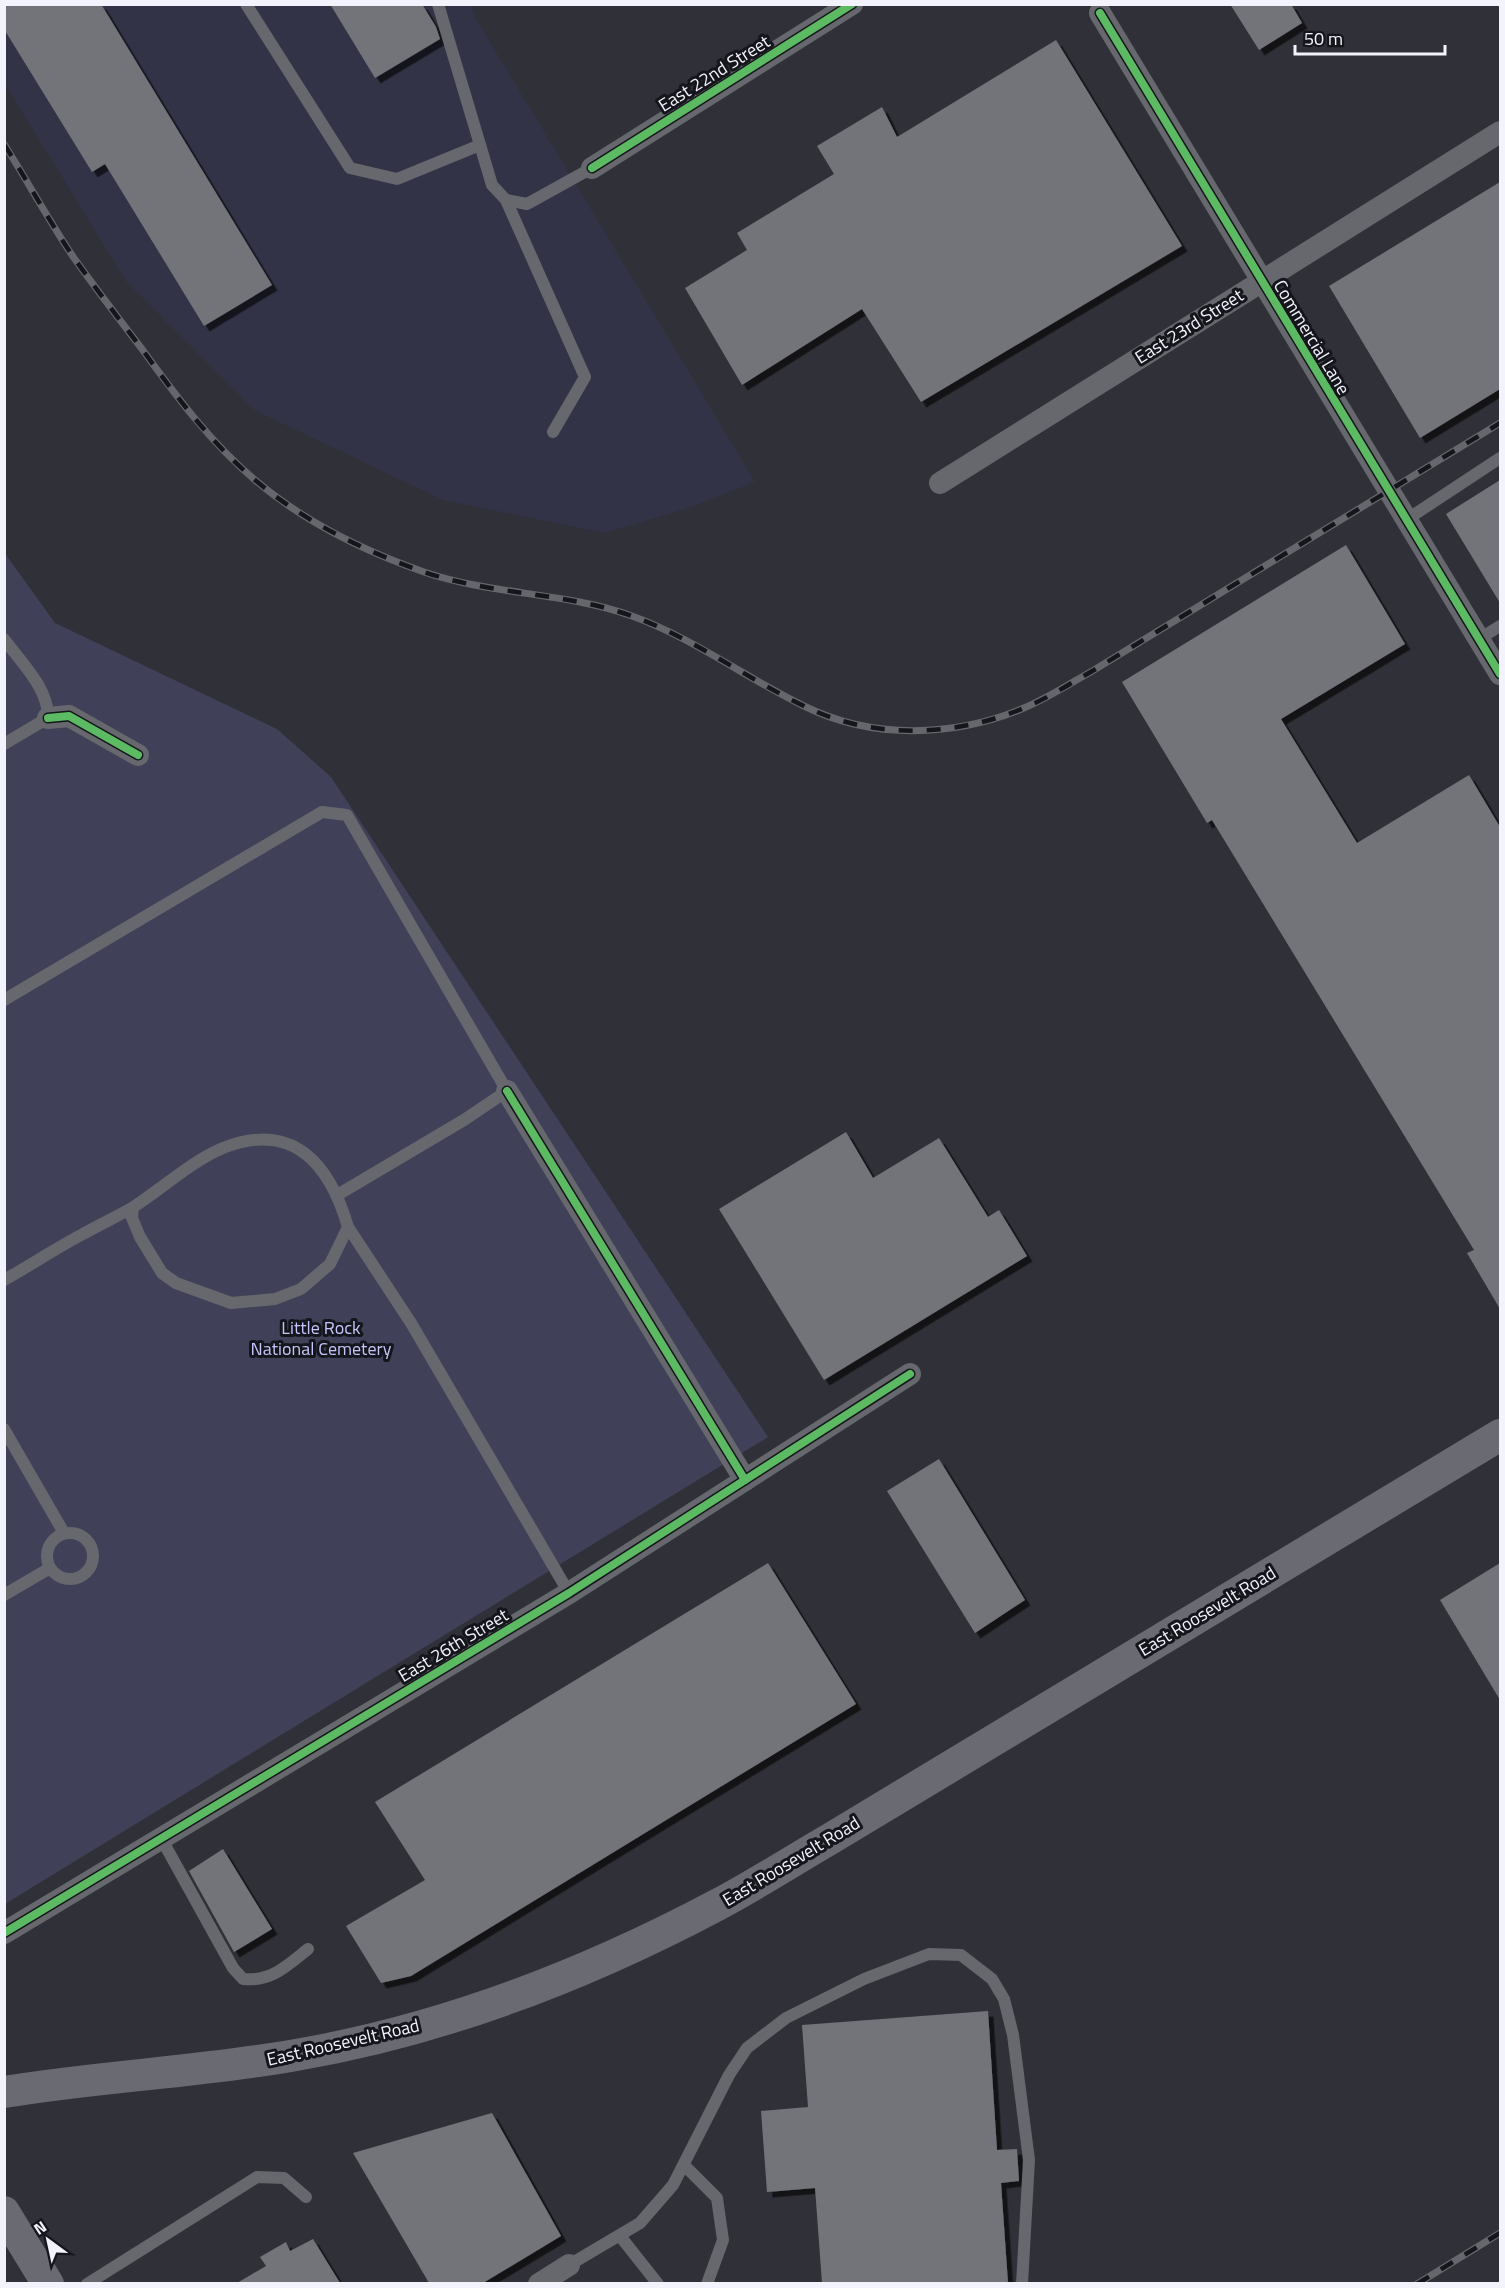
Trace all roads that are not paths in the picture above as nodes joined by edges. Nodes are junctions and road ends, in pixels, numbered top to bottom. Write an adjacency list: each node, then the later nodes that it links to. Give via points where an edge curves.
1 (246, 4): 6 (lane, via 350,168 397,179)
2 (438, 4): 6 (lane)
3 (852, 4): 7 (street, East 22nd Street)
4 (1100, 13): 9 (street, Commercial Lane)
5 (1500, 132): 9 (street, East 23rd Street)
6 (480, 146): 8 (lane, via 492,185)
7 (592, 168): 8 (lane, via 527,204)
8 (506, 200): 10 (lane, via 585,377)
9 (1260, 281): 12 (street, East 23rd Street); 13 (street, Commercial Lane)
10 (553, 432)
11 (1500, 458): 13 (lane)
12 (940, 483)
13 (1406, 520): 16 (street, Commercial Lane)
14 (1500, 626): 16 (lane)
15 (4, 639): 18 (lane, via 44,694)
16 (1479, 639): 17 (street, Commercial Lane)
17 (1500, 674)
18 (48, 718): 19 (lane); 20 (street, via 69,716)
19 (4, 744)
20 (138, 755)
21 (4, 1000): 22 (lane, via 322,812 347,815)
22 (507, 1091): 23 (lane); 30 (street)
23 (339, 1194): 24 (lane, via 317,1163 279,1140 223,1149); 25 (lane)
24 (133, 1207): 25 (lane, via 132,1218 140,1238 162,1273 176,1283 231,1303 276,1299 301,1289 330,1264); 26 (lane)
25 (348, 1227): 33 (lane, via 411,1323)
26 (4, 1280)
27 (910, 1374): 30 (street, East 26th Street)
28 (4, 1429): 31 (lane)
29 (1500, 1435): 38 (main road, East Roosevelt Road, via 830,1839 718,1905 632,1947 495,2001 329,2049 262,2061)
30 (745, 1480): 33 (street, East 26th Street)
31 (64, 1533): 32 (lane, via 48,1547); 32 (lane, via 80,1534 91,1545 90,1568 70,1579)
32 (50, 1568): 34 (lane)
33 (569, 1593): 35 (street, East 26th Street)
34 (4, 1595)
35 (161, 1838): 36 (street, East 26th Street); 37 (lane, via 233,1968 243,1979 276,1974)
36 (4, 1933)
37 (308, 1949)
38 (4, 2092)
39 (684, 2165): 42 (lane, via 673,2185 640,2223); 48 (lane, via 717,2198 723,2240); 49 (lane, via 729,2075 747,2048 786,2018 864,1979 929,1954 961,1955 992,1979 1004,1999 1012,2035 1029,2160)
40 (306, 2197): 45 (lane, via 284,2178 257,2177)
41 (4, 2212): 44 (main road)
42 (620, 2236): 43 (lane); 47 (lane)
43 (569, 2265): 46 (street)
44 (48, 2283)
45 (87, 2283)
46 (539, 2283)
47 (658, 2283)
48 (707, 2283)
49 (1022, 2283)

